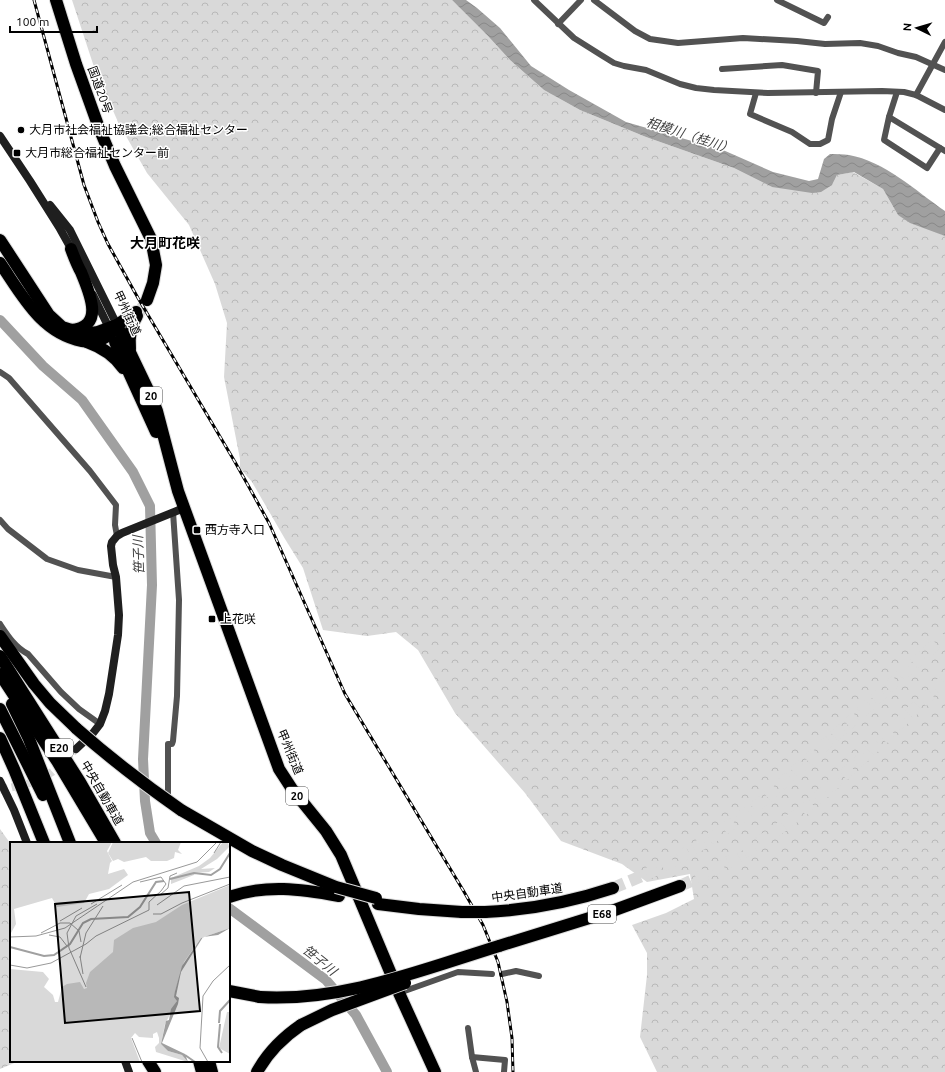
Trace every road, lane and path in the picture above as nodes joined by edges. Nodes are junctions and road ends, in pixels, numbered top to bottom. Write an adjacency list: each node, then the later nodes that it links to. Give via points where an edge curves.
1 (56, 0): 25 (highway, 国道20号, via 99,128 151,239 156,265)
2 (534, 0): 7 (street)
3 (581, 0): 7 (street)
4 (594, 0): 9 (street, via 635,31 663,42 743,38 825,44 860,42)
5 (777, 0): 6 (street, via 824,23)
6 (828, 17)
7 (558, 24): 14 (street, via 586,46 619,65 646,70 696,88)
8 (945, 42): 9 (street)
9 (934, 64): 11 (street); 16 (street)
10 (722, 69): 15 (street, via 782,65 818,71)
11 (945, 70)
12 (841, 92): 13 (street); 14 (street, via 828,140 820,144 810,144 792,132 750,114); 15 (street)
13 (897, 92): 16 (street); 18 (street)
14 (756, 93): 15 (street)
15 (816, 93)
16 (916, 95): 17 (street)
17 (945, 110)
18 (889, 117): 20 (street); 20 (street, via 884,140 927,168)
19 (0, 136): 21 (main road, 甲州街道)
20 (942, 150)
21 (30, 181): 23 (main road, 甲州街道); 26 (main road, 甲州街道, via 70,230)
22 (0, 240): 27 (highway, via 49,315)
23 (71, 249): 26 (main road, 甲州街道); 27 (highway, via 93,309 90,321 86,325 77,330)
24 (0, 263): 28 (highway, via 38,317 57,332)
25 (147, 300)
26 (113, 329): 27 (highway, via 91,333); 28 (highway, via 104,339); 29 (highway, 甲州街道 / 20); 29 (highway, via 136,314 129,335); 31 (highway, 甲州街道 / 20)
27 (70, 330)
28 (86, 342): 31 (highway, via 102,348 118,361)
29 (132, 358): 32 (highway, 甲州街道 / 20, via 157,411)
30 (0, 372): 35 (street, via 9,378 90,471 116,505 115,525)
31 (144, 404): 32 (highway, 甲州街道 / 20)
32 (172, 471): 33 (highway, 甲州街道 / 20)
33 (179, 510): 35 (main road); 47 (street, via 177,696 173,741 172,744 168,744); 63 (highway, 甲州街道 / 20, via 279,768 292,790 326,831 338,850)
34 (0, 520): 36 (street, via 47,559 78,570)
35 (119, 535): 36 (main road, via 111,546)
36 (116, 577): 43 (main road, via 118,636 109,694)
37 (0, 624): 43 (street, via 11,641 28,654 70,701)
38 (0, 636): 56 (highway, bridge, via 50,703 128,772 181,810 252,851)
39 (0, 656): 52 (highway, 中央自動車道 / E20, via 80,782)
40 (0, 674): 53 (highway, 中央自動車道 / E20)
41 (0, 682): 51 (highway, via 29,739)
42 (0, 709): 50 (highway)
43 (100, 724): 45 (main road)
44 (0, 738): 49 (highway)
45 (76, 749)
46 (0, 781): 48 (main road)
47 (168, 794)
48 (26, 842)
49 (44, 842)
50 (66, 842)
51 (70, 842)
52 (111, 842)
53 (111, 842)
54 (680, 886): 58 (highway, E68)
55 (613, 888): 56 (highway, 中央自動車道 / E68, bridge, via 552,905 485,912 444,911 377,901)
56 (337, 891): 57 (highway, via 279,888)
57 (230, 897)
58 (499, 946): 62 (highway, bridge, via 344,992 297,998 260,997); 76 (highway, bridge, via 332,1010 301,1025 280,1041)
59 (492, 974): 63 (street, via 458,972)
60 (502, 974): 61 (street, via 516,971)
61 (538, 976)
62 (230, 992)
63 (399, 993): 77 (highway, 甲州街道 / 20)
64 (468, 1028): 65 (street)
65 (472, 1056): 78 (street); 79 (street, via 504,1060)
66 (125, 1062): 71 (main road)
67 (149, 1062): 72 (highway)
68 (155, 1062): 73 (highway)
69 (199, 1062): 74 (highway)
70 (208, 1062): 75 (highway)
71 (129, 1072)
72 (155, 1072)
73 (160, 1072)
74 (202, 1072)
75 (212, 1072)
76 (257, 1072)
77 (435, 1072)
78 (476, 1072)
79 (504, 1072)

